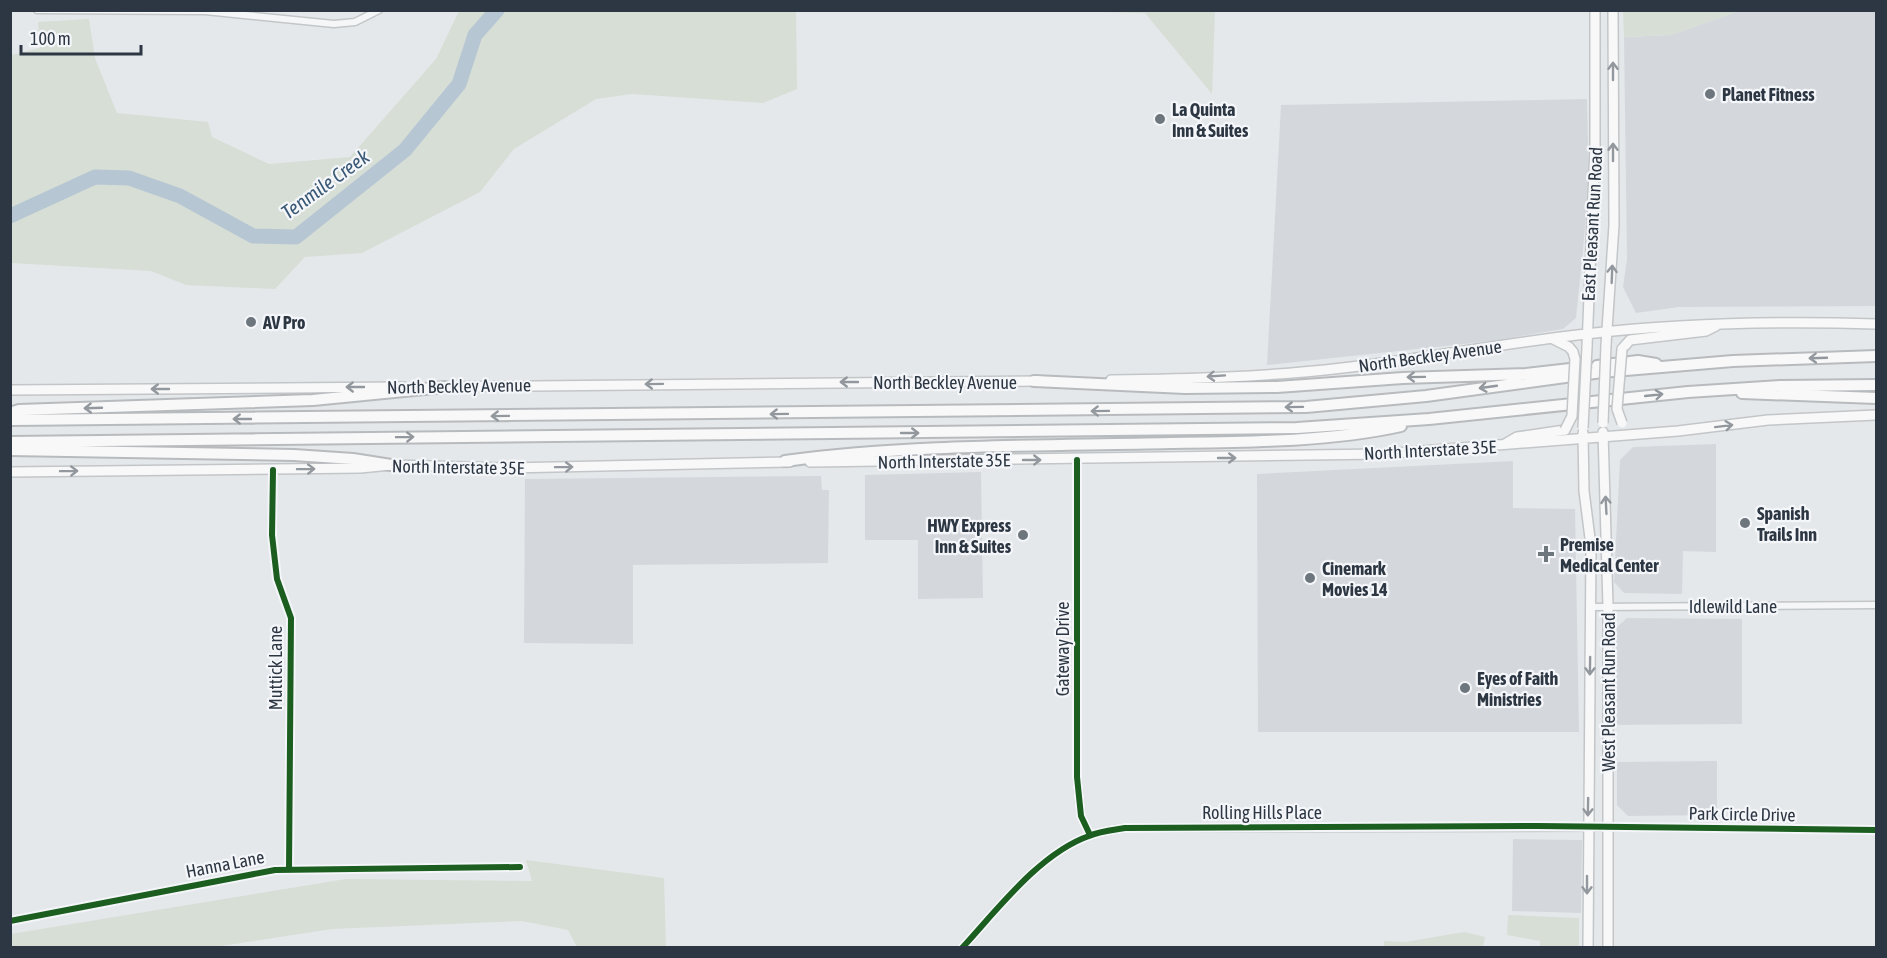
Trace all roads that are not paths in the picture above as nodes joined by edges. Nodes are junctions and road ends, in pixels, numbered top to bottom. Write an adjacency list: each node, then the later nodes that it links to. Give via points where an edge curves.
1 (37, 10): 5 (street)
2 (379, 10): 5 (street, via 355,22 334,24 205,11)
3 (1595, 10): 7 (main road, East Pleasant Run Road)
4 (1613, 10): 6 (main road, East Pleasant Run Road)
5 (105, 11)
6 (1613, 45): 7 (main road); 9 (main road, East Pleasant Run Road, one-way to 6)
7 (1595, 46): 8 (main road, East Pleasant Run Road)
8 (1595, 130): 9 (main road); 13 (main road, East Pleasant Run Road)
9 (1613, 130): 12 (main road, East Pleasant Run Road, one-way to 9, via 1614,225)
10 (1721, 324): 11 (main road, North Beckley Avenue); 12 (main road, North Beckley Avenue); 27 (main road, bridge, via 1706,331 1630,340 1622,349 1617,410 1622,423 1629,428)
11 (1876, 324)
12 (1607, 332): 13 (main road, North Beckley Avenue); 29 (main road, East Pleasant Run Road, bridge)
13 (1587, 334): 14 (main road, North Beckley Avenue); 28 (main road, East Pleasant Run Road, bridge)
14 (1551, 338): 17 (main road, North Beckley Avenue, one-way to 17, via 1341,369 1176,379); 31 (main road, bridge, via 1565,344 1575,359 1572,416 1565,430 1517,437)
15 (1876, 356): 16 (highway, one-way to 16)
16 (1672, 366): 17 (highway, one-way to 17, via 1638,361 1526,374 1232,389); 26 (highway, one-way to 26, via 1306,407)
17 (1034, 381): 19 (main road, North Beckley Avenue, one-way to 19)
18 (1876, 385): 21 (highway)
19 (445, 387): 20 (main road, North Beckley Avenue, one-way to 20); 23 (highway, one-way to 23, via 313,400)
20 (10, 390)
21 (1709, 390): 22 (highway); 25 (highway, one-way to 21)
22 (1876, 398)
23 (10, 413)
24 (1876, 415): 27 (main road, North Interstate 35E, one-way to 24, via 1769,420)
25 (1429, 419): 30 (highway, one-way to 25, via 1225,429); 34 (highway, via 1384,429 1256,440 936,448)
26 (10, 420)
27 (1664, 432): 29 (main road, North Interstate 35E)
28 (1583, 433): 29 (main road, North Interstate 35E); 31 (main road, North Interstate 35E); 40 (main road, West Pleasant Run Road, via 1584,491 1591,546)
29 (1603, 436): 39 (main road, West Pleasant Run Road, one-way to 29)
30 (10, 442)
31 (1500, 446): 33 (main road, North Interstate 35E, one-way to 31, via 1383,454)
32 (10, 450): 35 (highway, via 285,455)
33 (1077, 460): 34 (main road, North Interstate 35E, one-way to 33); 44 (street, Gateway Drive, via 1077,777 1081,816)
34 (785, 462): 35 (main road, North Interstate 35E, one-way to 34, via 507,468)
35 (391, 465): 36 (main road, North Interstate 35E, one-way to 35)
36 (273, 470): 37 (main road, North Interstate 35E, one-way to 36); 46 (street, Muttick Lane, via 272,535 277,579 291,618)
37 (10, 472)
38 (1876, 605): 39 (street, Idlewild Lane)
39 (1608, 606): 40 (street, Idlewild Lane); 42 (main road, West Pleasant Run Road)
40 (1590, 607): 41 (main road, West Pleasant Run Road, one-way to 41)
41 (1588, 827): 42 (street, Rolling Hills Place); 44 (street, Rolling Hills Place, via 1139,827); 49 (main road, West Pleasant Run Road, one-way to 49)
42 (1607, 827): 43 (street, Park Circle Drive); 50 (main road, West Pleasant Run Road)
43 (1876, 830)
44 (1090, 835): 48 (street, Rolling Hills Place, via 1037,869)
45 (520, 867): 46 (street, Hanna Lane)
46 (289, 870): 47 (street, Hanna Lane)
47 (10, 921)
48 (962, 948)
49 (1588, 948)
50 (1608, 948)

